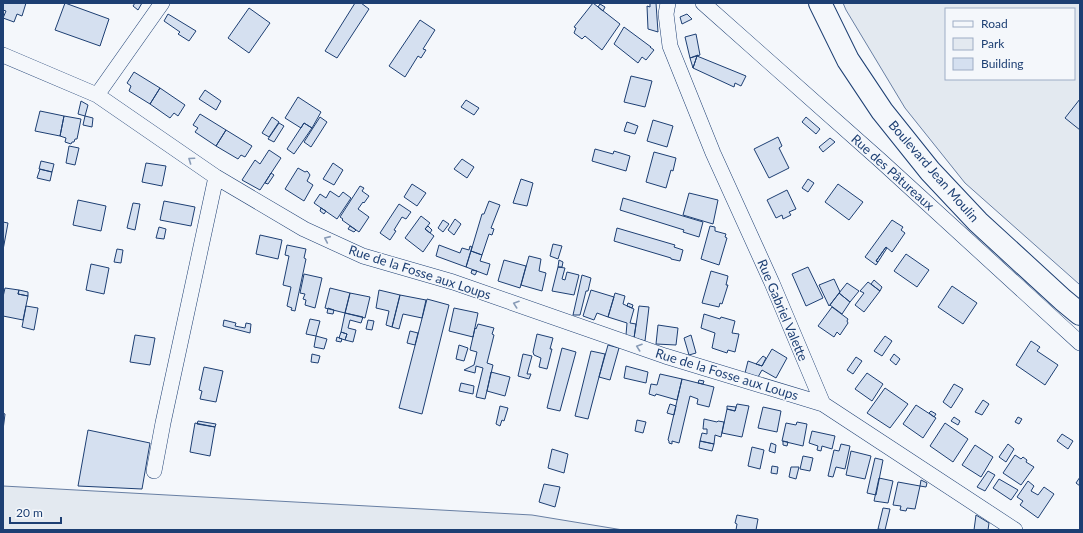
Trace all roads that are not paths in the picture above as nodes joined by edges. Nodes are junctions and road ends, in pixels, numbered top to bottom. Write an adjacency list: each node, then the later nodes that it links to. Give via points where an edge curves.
1 (162, 3): 6 (street)
2 (668, 3): 10 (street, Rue Gabriel Valette, via 666,14 670,46 713,153 772,282)
3 (703, 3): 9 (street, Rue des Pâtureaux, via 887,166)
4 (820, 3): 8 (main road, Boulevard Jean Moulin, via 848,60 882,112 930,172 978,222)
5 (3, 55): 6 (street, Rue de la Fosse aux Loups)
6 (97, 95): 7 (street, Rue de la Fosse aux Loups, one-way to 6)
7 (216, 178): 10 (street, Rue de la Fosse aux Loups, one-way to 7, via 665,356 453,282 363,256 304,229); 11 (street)
8 (1080, 314)
9 (1080, 343)
10 (823, 404): 12 (street)
11 (154, 471)
12 (1015, 530)

